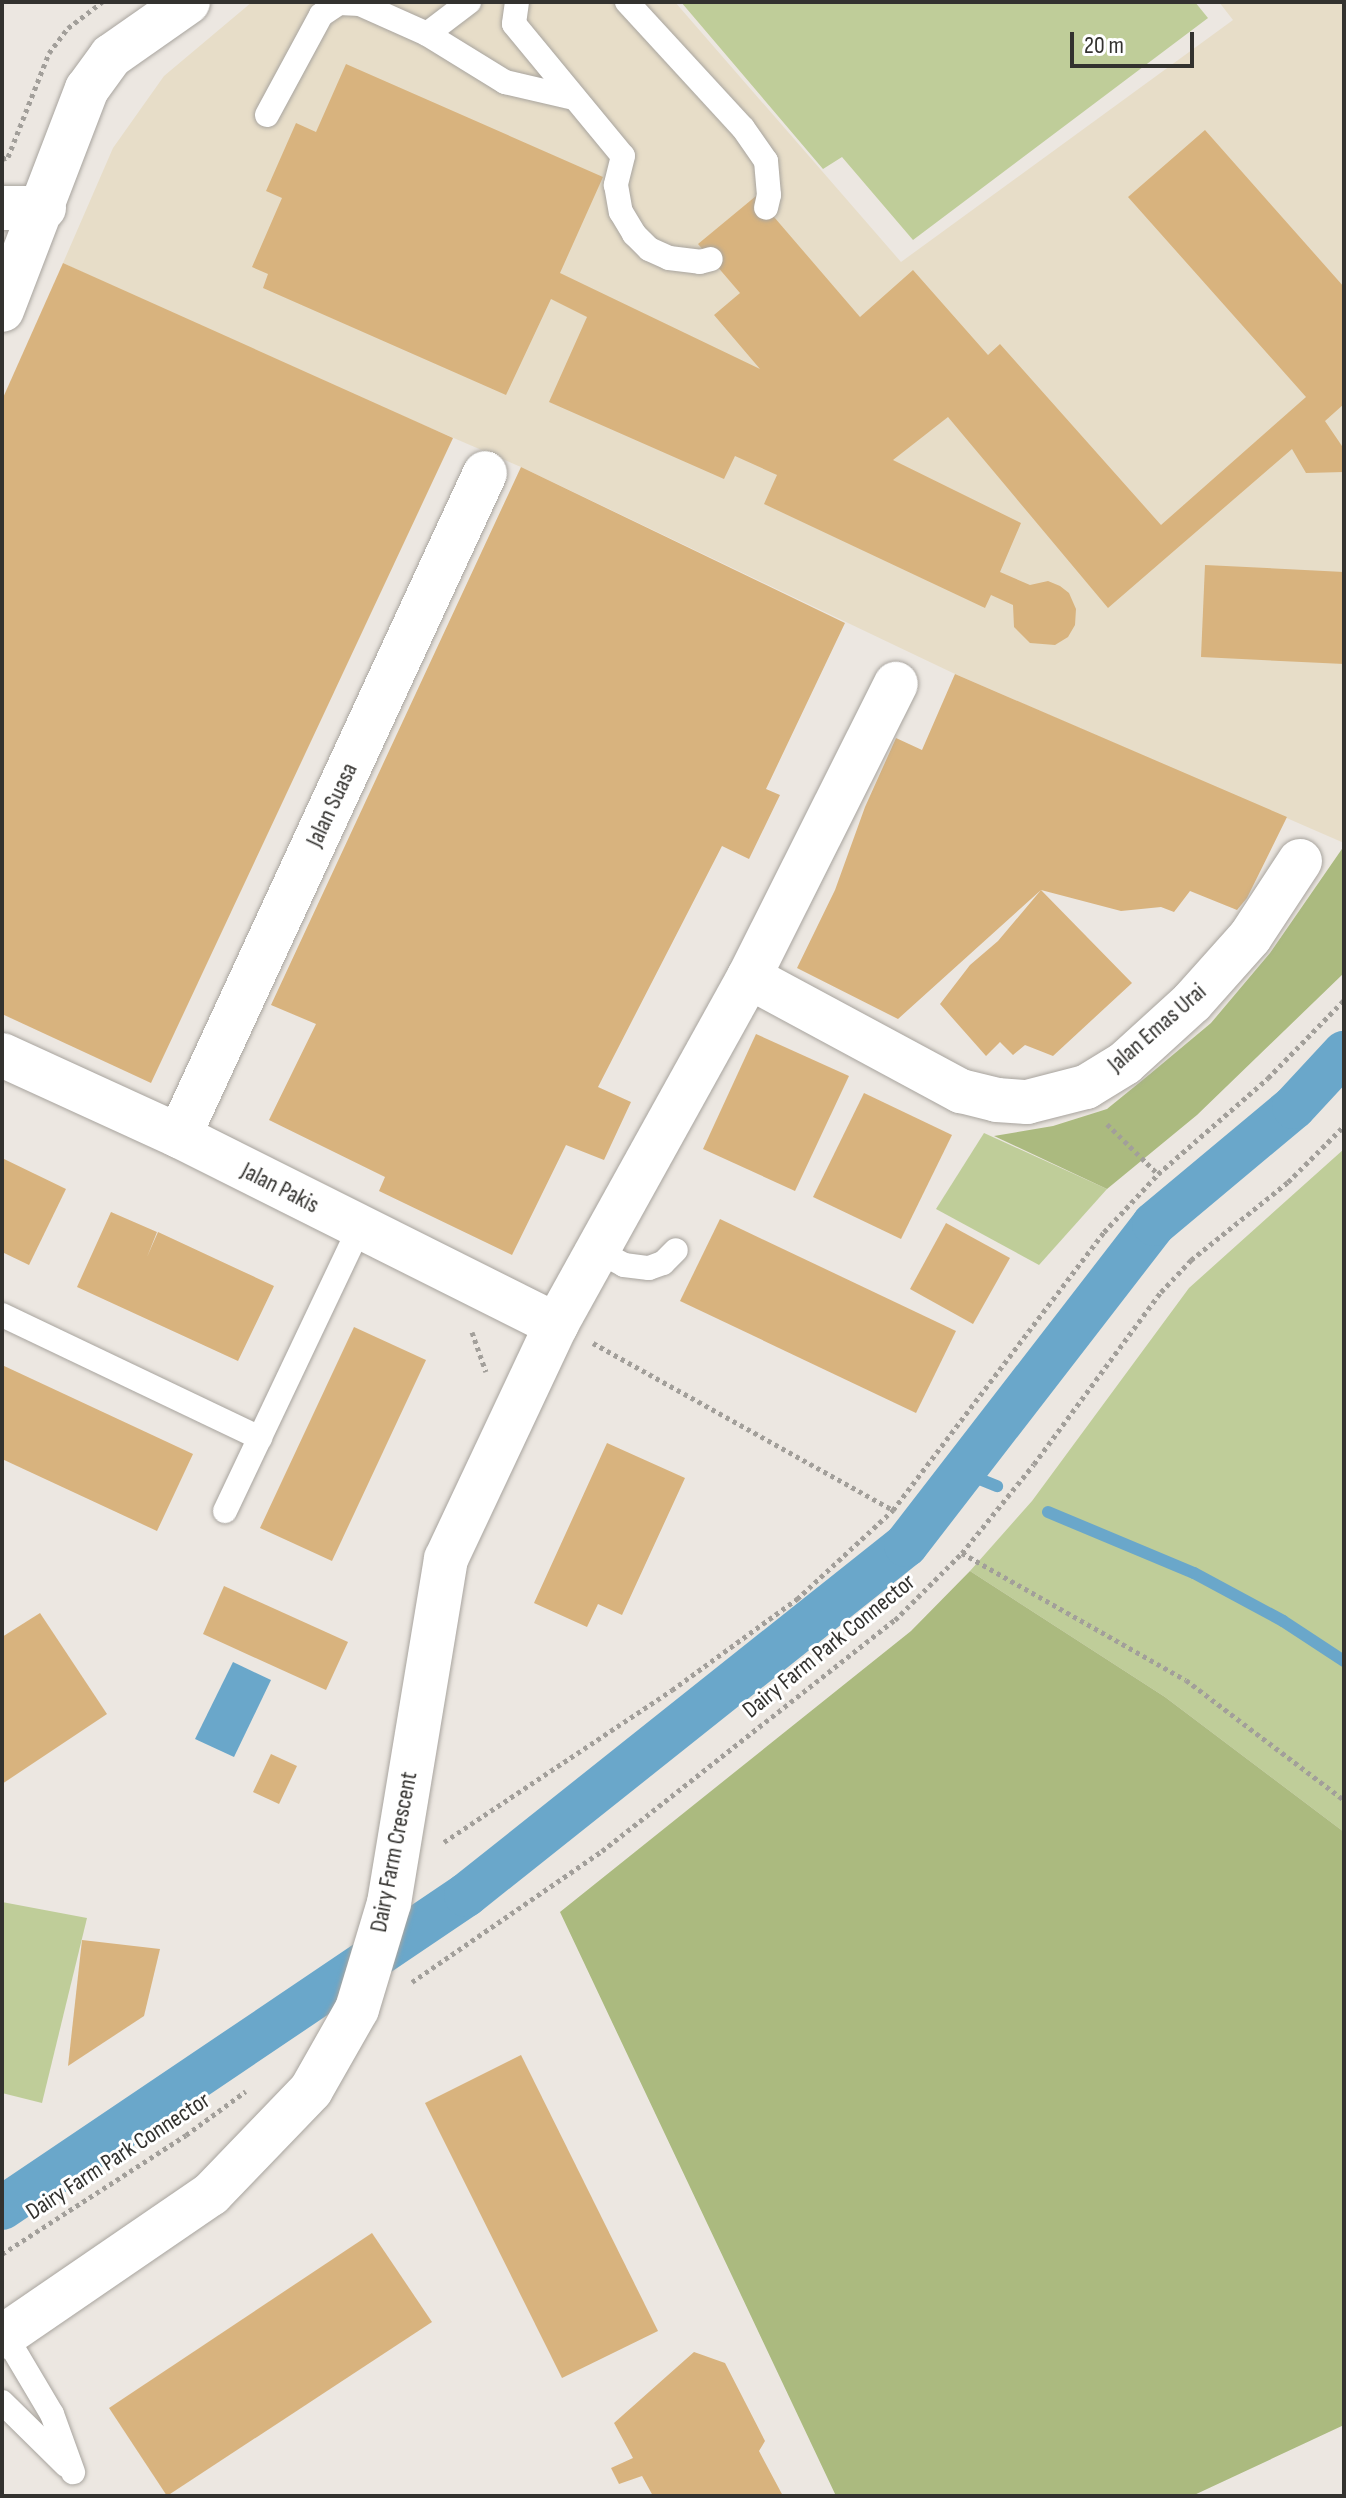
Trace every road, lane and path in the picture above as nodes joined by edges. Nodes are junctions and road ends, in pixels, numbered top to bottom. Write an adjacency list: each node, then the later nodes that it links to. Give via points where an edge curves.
1 (188, 2): 8 (street, via 111,56 87,89)
2 (469, 2): 5 (lane)
3 (517, 2): 6 (lane, via 514,24)
4 (627, 2): 9 (lane, via 743,128 766,161)
5 (427, 34): 6 (lane, via 505,82); 7 (lane, via 360,4 339,3 321,15)
6 (574, 98): 10 (lane, via 623,156 616,185 621,212 634,234 669,258)
7 (267, 115)
8 (23, 208): 11 (street)
9 (766, 208)
10 (711, 259)
11 (2, 310)
12 (485, 473): 20 (street, Jalan Suasa)
13 (896, 684): 15 (street)
14 (1300, 861): 15 (street, Jalan Emas Urai, via 1250,937 1202,992 1125,1063 1086,1087 1027,1102 961,1091)
15 (749, 977): 24 (street)
16 (1344, 1000): 21 (path, via 1268,1078)
17 (2, 1055): 20 (street, Jalan Pakis)
18 (1097, 1113): 21 (path)
19 (1344, 1126): 30 (path, Dairy Farm Park Connector, via 1161,1292)
20 (179, 1136): 22 (street, Jalan Pakis)
21 (1158, 1174): 28 (path, via 1104,1232)
22 (359, 1229): 26 (street, Jalan Pakis); 27 (lane)
23 (676, 1250): 24 (lane, via 649,1268 624,1265)
24 (598, 1251): 26 (street)
25 (2, 1315): 27 (lane)
26 (573, 1333): 28 (path); 36 (street, Dairy Farm Crescent, via 446,1559 389,1903 357,2009 311,2090 211,2194)
27 (260, 1438): 29 (lane)
28 (893, 1510): 32 (path, via 797,1599 672,1690)
29 (225, 1511)
30 (962, 1553): 31 (path, via 1186,1680); 33 (path, Dairy Farm Park Connector, via 895,1620 690,1784)
31 (1344, 1800)
32 (432, 1850)
33 (404, 1988)
34 (252, 2087): 35 (path, Dairy Farm Park Connector)
35 (2, 2254)
36 (4, 2336): 37 (lane, via 52,2414 73,2472)
37 (2, 2402)

